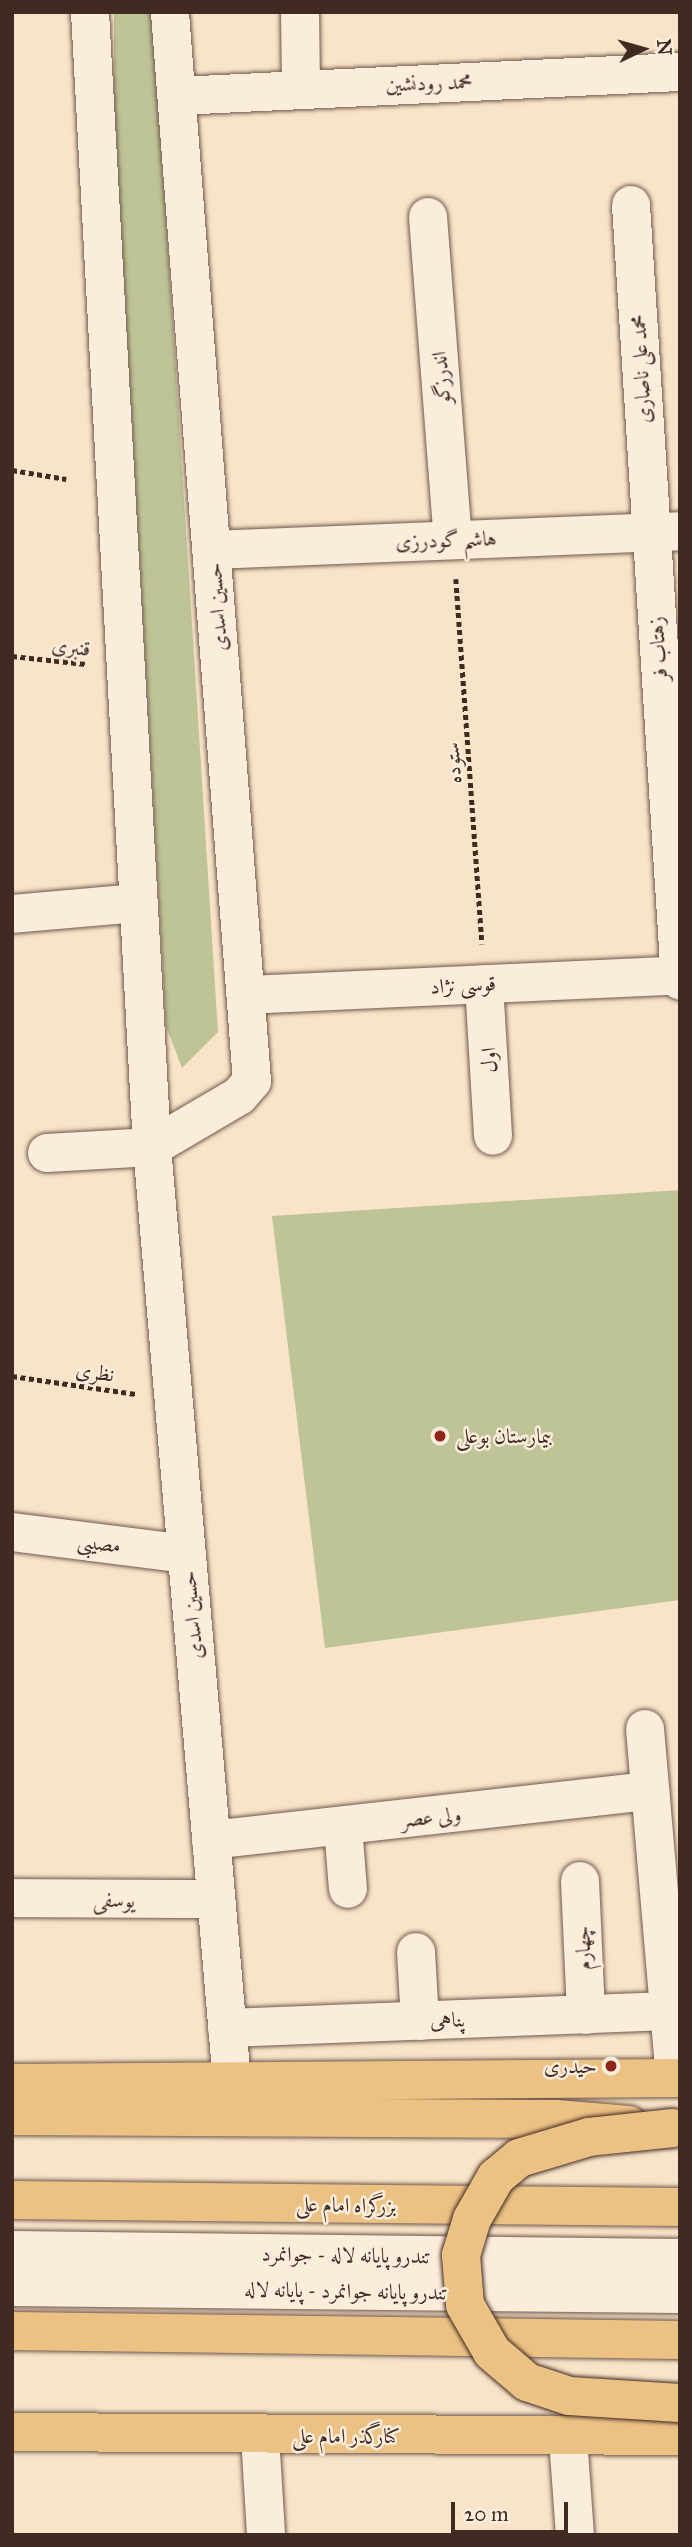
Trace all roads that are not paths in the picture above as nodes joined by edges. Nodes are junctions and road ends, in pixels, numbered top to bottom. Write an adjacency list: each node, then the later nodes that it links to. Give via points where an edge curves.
1 (90, 12): 12 (street, حسین اسدی)
2 (170, 12): 6 (street, حسین اسدی)
3 (300, 12): 5 (street)
4 (680, 72): 5 (street, محمد رودنشین)
5 (301, 88): 6 (street, محمد رودنشین)
6 (178, 96): 11 (street, حسین اسدی)
7 (631, 205): 9 (street, محمد علی ناصاری)
8 (428, 217): 10 (street, اندرزگو)
9 (665, 532): 10 (street, هاشم گودرزی); 14 (street, زهتاب فر)
10 (453, 540): 11 (street, هاشم گودرزی)
11 (212, 550): 16 (street, حسین اسدی)
12 (139, 903): 13 (street); 18 (street, حسین اسدی)
13 (12, 914)
14 (680, 977): 15 (street, قوسی نژاد)
15 (484, 984): 16 (street, قوسی نژاد); 17 (street, اول)
16 (246, 995): 18 (street, حسین اسدی, via 251,1081 239,1096)
17 (493, 1136)
18 (152, 1147): 19 (street); 21 (street, حسین اسدی)
19 (47, 1153)
20 (12, 1532): 21 (street, مصیبی)
21 (187, 1554): 25 (street, حسین اسدی)
22 (645, 1729): 23 (street)
23 (650, 1791): 24 (street, ولی عصر); 31 (street)
24 (343, 1826): 25 (street, ولی عصر); 27 (street)
25 (211, 1840): 29 (street, حسین اسدی)
26 (580, 1881): 32 (street, چهارم)
27 (348, 1889)
28 (12, 1898): 29 (street, یوسفی)
29 (216, 1899): 34 (street, حسین اسدی)
30 (416, 1952): 33 (street)
31 (670, 2011): 32 (street, پناهی); 35 (street)
32 (586, 2015): 33 (street, پناهی)
33 (420, 2021): 34 (street, پناهی)
34 (227, 2028): 36 (street, حسین اسدی)
35 (678, 2078): 36 (main road)
36 (232, 2083): 37 (main road)
37 (13, 2092): 38 (main road)
38 (676, 2128): 47 (main road, bridge, via 589,2137 519,2158 496,2177 472,2219 461,2255 465,2305 492,2352 527,2382 569,2396)
39 (12, 2200): 40 (main road, بزرگراه امام علی)
40 (680, 2207)
41 (12, 2250): 42 (street, تندرو پایانه لاله - جوانمرد)
42 (680, 2258)
43 (12, 2287): 44 (street, تندرو پایانه جوانمرد - پایانه لاله)
44 (680, 2294)
45 (12, 2331): 46 (main road)
46 (680, 2340)
47 (680, 2403)
48 (12, 2432): 49 (main road, کنارگذر امام علی)
49 (260, 2436): 51 (main road, کنارگذر امام علی); 52 (street)
50 (680, 2436): 51 (main road, کنارگذر امام علی)
51 (568, 2438): 53 (street)
52 (266, 2535)
53 (575, 2535)

